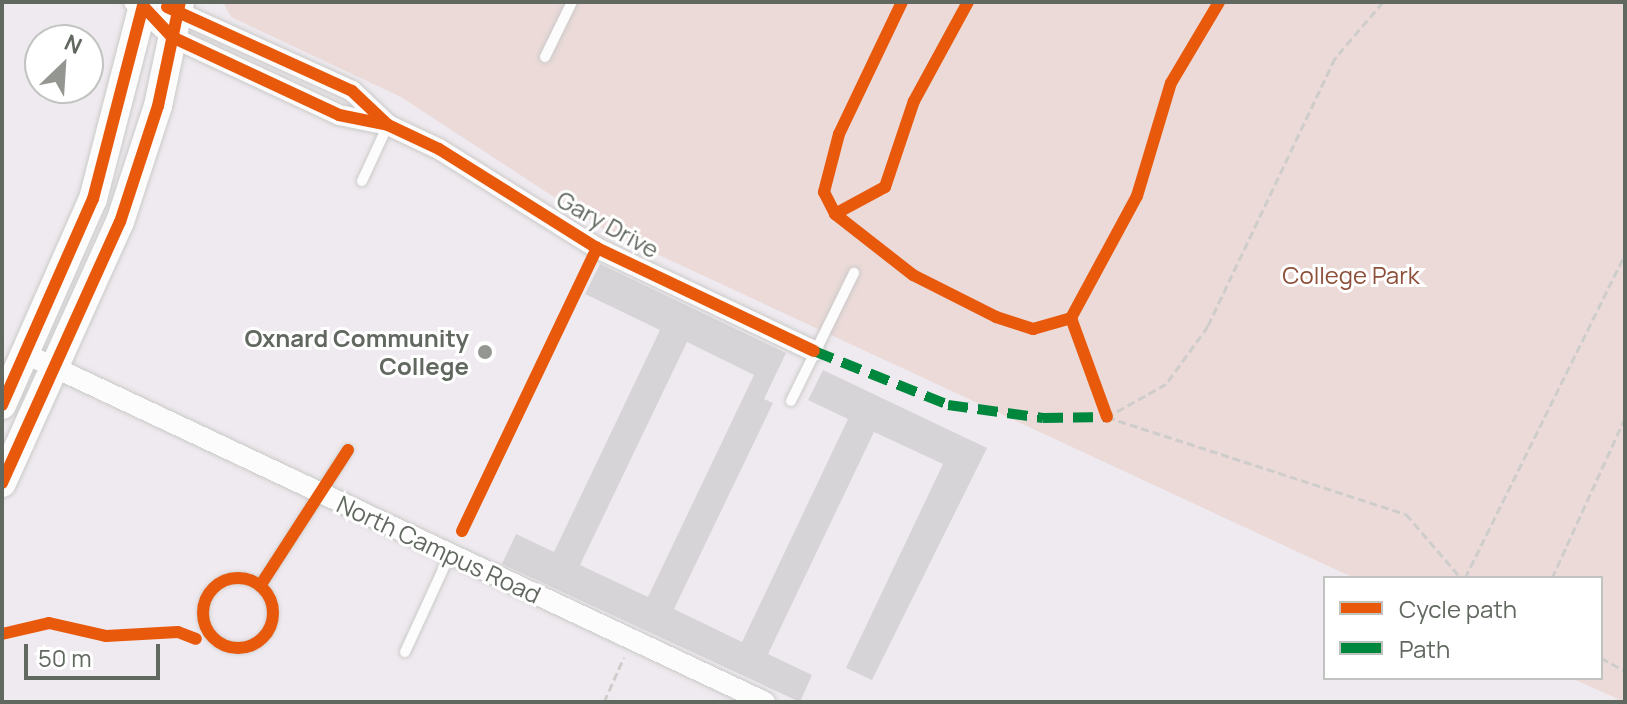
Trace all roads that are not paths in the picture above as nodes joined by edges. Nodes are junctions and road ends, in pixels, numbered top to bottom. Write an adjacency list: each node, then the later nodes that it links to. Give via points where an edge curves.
1 (572, 2): 5 (lane)
2 (140, 3): 3 (street, Gary Drive); 4 (street, Gary Drive); 10 (main road, via 114,139)
3 (179, 5): 4 (main road); 6 (street, Gary Drive, via 352,91)
4 (172, 37): 6 (street, Gary Drive, via 339,115); 11 (main road, via 139,167)
5 (545, 57)
6 (388, 125): 7 (lane); 9 (street, Gary Drive, via 597,248)
7 (362, 181)
8 (854, 273): 9 (lane)
9 (814, 351): 12 (lane)
10 (26, 354): 11 (street, North Campus Road); 13 (main road)
11 (57, 368): 15 (main road); 16 (street, North Campus Road)
12 (791, 401)
13 (2, 405)
14 (348, 450): 16 (lane)
15 (2, 483)
16 (322, 493): 17 (street, North Campus Road); 18 (lane)
17 (450, 554): 19 (lane); 20 (street, North Campus Road)
18 (260, 586): 18 (lane, via 228,579 209,593 206,625 220,643 243,647 263,637 273,616)
19 (405, 652)
20 (765, 702)

